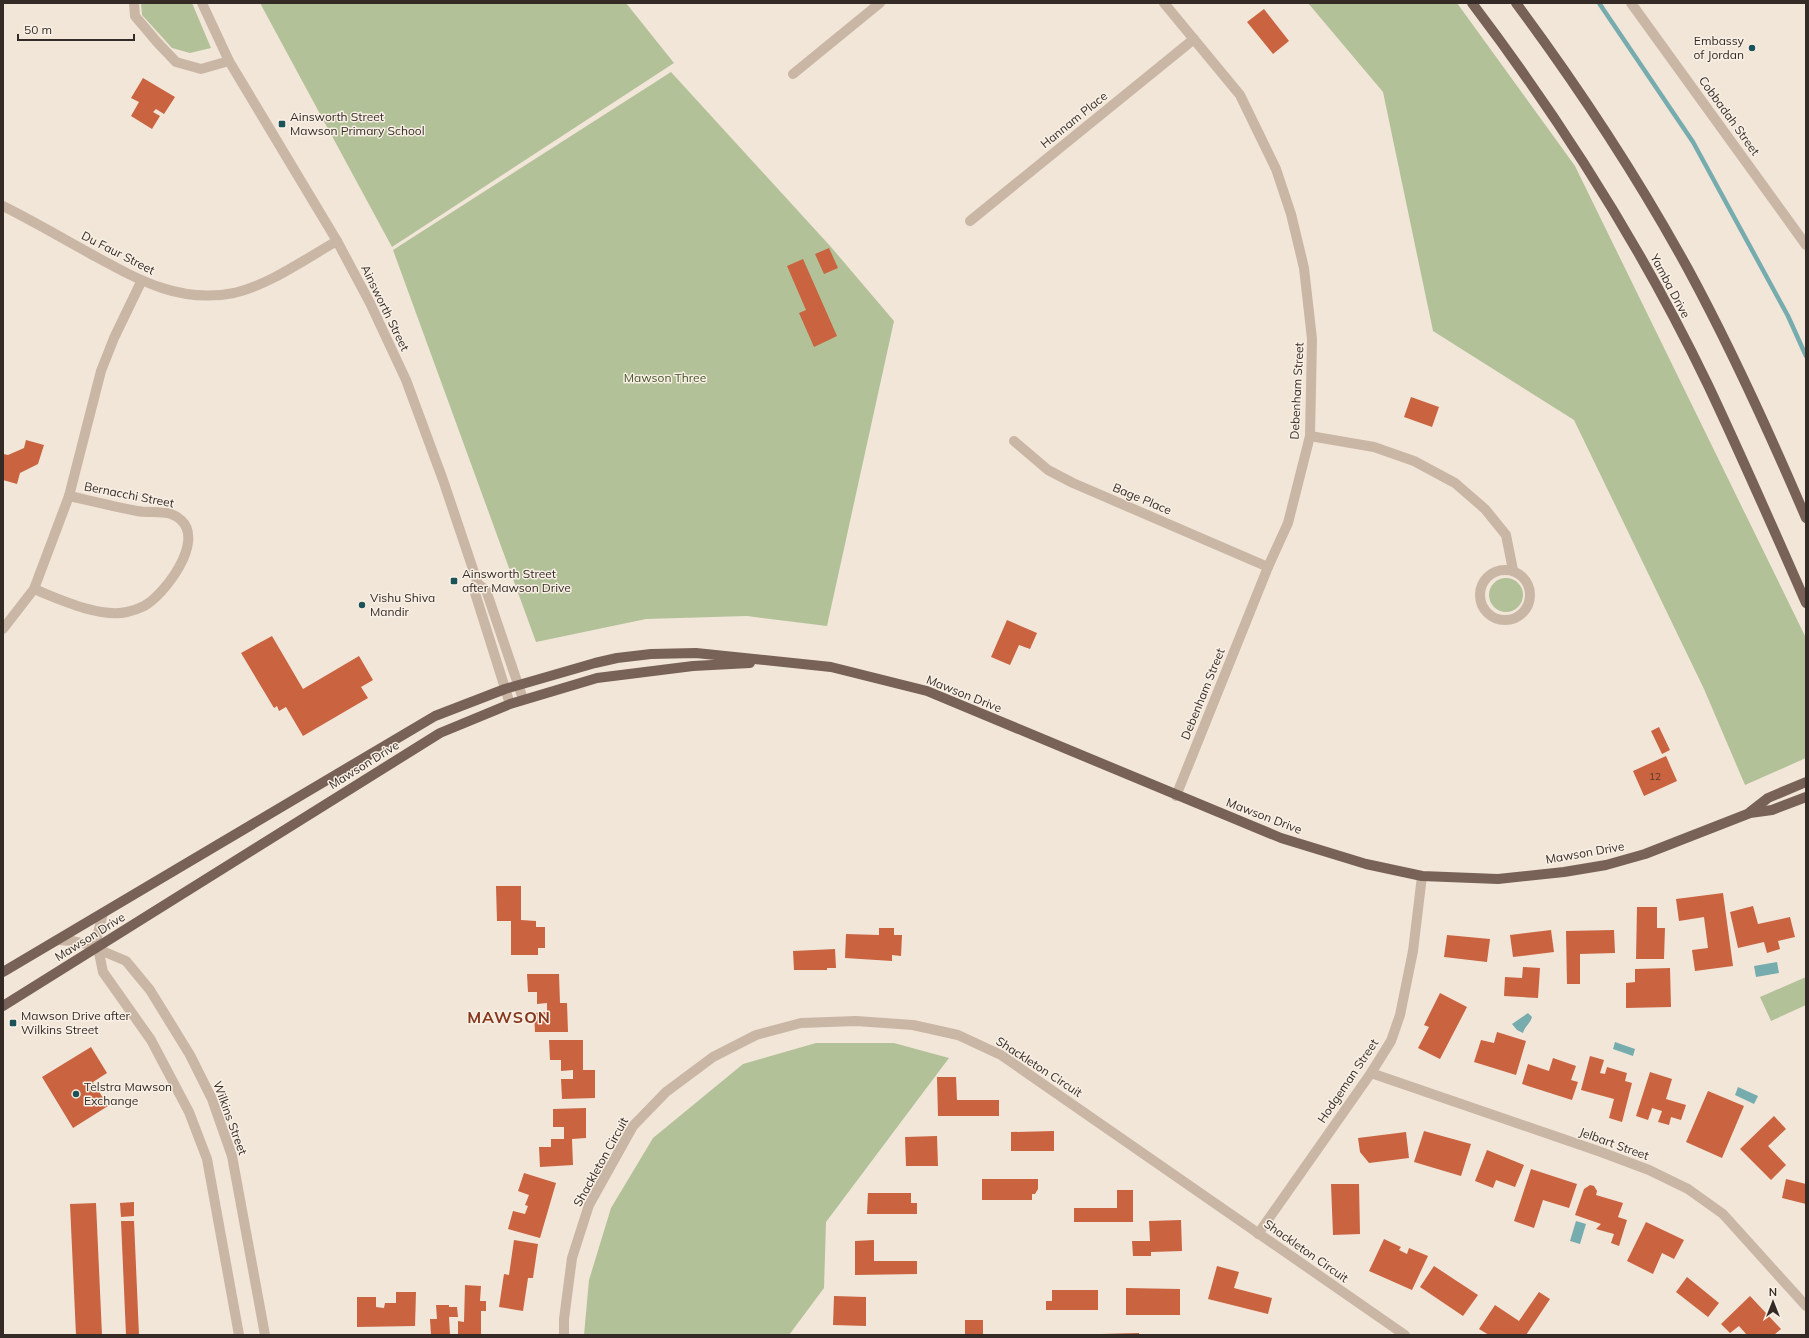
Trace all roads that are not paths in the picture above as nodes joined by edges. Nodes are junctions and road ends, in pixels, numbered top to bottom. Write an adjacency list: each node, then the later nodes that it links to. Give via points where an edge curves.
1 (134, 3): 9 (street, via 135,16 176,62 201,69)
2 (202, 3): 9 (street, Ainsworth Street)
3 (880, 3): 10 (street)
4 (1164, 3): 8 (street, Debenham Street)
5 (1472, 3): 24 (main road, Yamba Drive, via 1510,53 1579,155 1648,270 1708,385)
6 (1516, 3): 19 (main road, Yamba Drive, via 1611,140 1688,269 1739,369)
7 (1631, 3): 14 (street, Cobbadah Street)
8 (1194, 39): 12 (street, Hannam Place); 16 (street, Debenham Street, via 1240,95 1276,169 1291,214 1304,268 1312,339)
9 (230, 62): 13 (street, Ainsworth Street)
10 (794, 74)
11 (3, 206): 15 (street, Du Faur Street)
12 (970, 222)
13 (337, 241): 15 (street, Du Faur Street, via 260,284 234,293 206,296 176,293); 22 (street, Ainsworth Street, via 406,380)
14 (1806, 245)
15 (141, 282): 18 (street, Bernacchi Street, via 101,371)
16 (1310, 436): 20 (street, Debenham Street, via 1288,523); 21 (street, via 1374,447 1414,461 1455,483 1485,509 1506,535)
17 (1014, 440): 20 (street, Bage Place, via 1048,470 1073,483)
18 (69, 496): 23 (street, Bernacchi Street); 23 (street, Bernacchi Street, via 138,511 171,514 182,521 188,532 184,561 145,606 127,612 110,613 91,609)
19 (1806, 518)
20 (1268, 567): 34 (street, Debenham Street)
21 (1513, 570): 21 (street, via 1521,574 1528,584 1531,596 1529,604 1518,617 1501,620 1490,615 1482,605 1480,589 1484,581 1497,571)
22 (478, 584): 27 (street, Ainsworth Street, via 486,590); 28 (street, Ainsworth Street, via 475,593)
23 (34, 589): 25 (street, Bernacchi Street)
24 (1806, 603)
25 (3, 629)
26 (782, 662): 27 (main road, Mawson Drive, via 696,653 651,654 595,663); 29 (main road, Mawson Drive, via 693,666 597,678); 34 (main road, Mawson Drive, via 831,667 927,691)
27 (518, 685): 28 (main road, Mawson Drive); 29 (street, Ainsworth Street)
28 (505, 689): 30 (street, Ainsworth Street); 38 (main road, Mawson Drive, via 436,716)
29 (523, 699): 30 (main road, Mawson Drive)
30 (510, 704): 40 (main road, Mawson Drive, via 440,733)
31 (1806, 778): 33 (main road)
32 (1806, 782): 33 (main road, Mawson Drive)
33 (1792, 788): 36 (main road, Mawson Drive, via 1768,798)
34 (1176, 796): 37 (main road, Mawson Drive, via 1281,838 1366,864)
35 (1806, 797): 36 (main road, Mawson Drive, via 1772,810)
36 (1750, 813): 37 (main road, Mawson Drive, via 1645,854 1606,865 1498,879)
37 (1422, 876): 43 (street, Hodgeman Street, via 1413,951 1400,1015 1391,1041)
38 (104, 913): 39 (main road, Mawson Drive); 40 (street, via 97,936)
39 (58, 940): 40 (street, Wilkins Street); 41 (main road, Mawson Drive)
40 (98, 948): 42 (main road, Mawson Drive); 46 (street, via 103,972 150,1040 189,1112 207,1159); 47 (street, Wilkins Street, via 126,961 150,990 190,1054 212,1099 232,1156)
41 (3, 972)
42 (3, 1006)
43 (1371, 1073): 44 (street, Hodgeman Street); 45 (street, Jelbart Street, via 1601,1152 1649,1170 1688,1189 1723,1214)
44 (1258, 1234): 48 (street, Shackleton Circuit, via 1001,1055 958,1035 906,1024 856,1020 801,1023 756,1035 713,1057 666,1092 634,1126 588,1205 572,1258); 49 (street, Shackleton Circuit)
45 (1806, 1306)
46 (239, 1335)
47 (265, 1335)
48 (564, 1335)
49 (1405, 1335)

